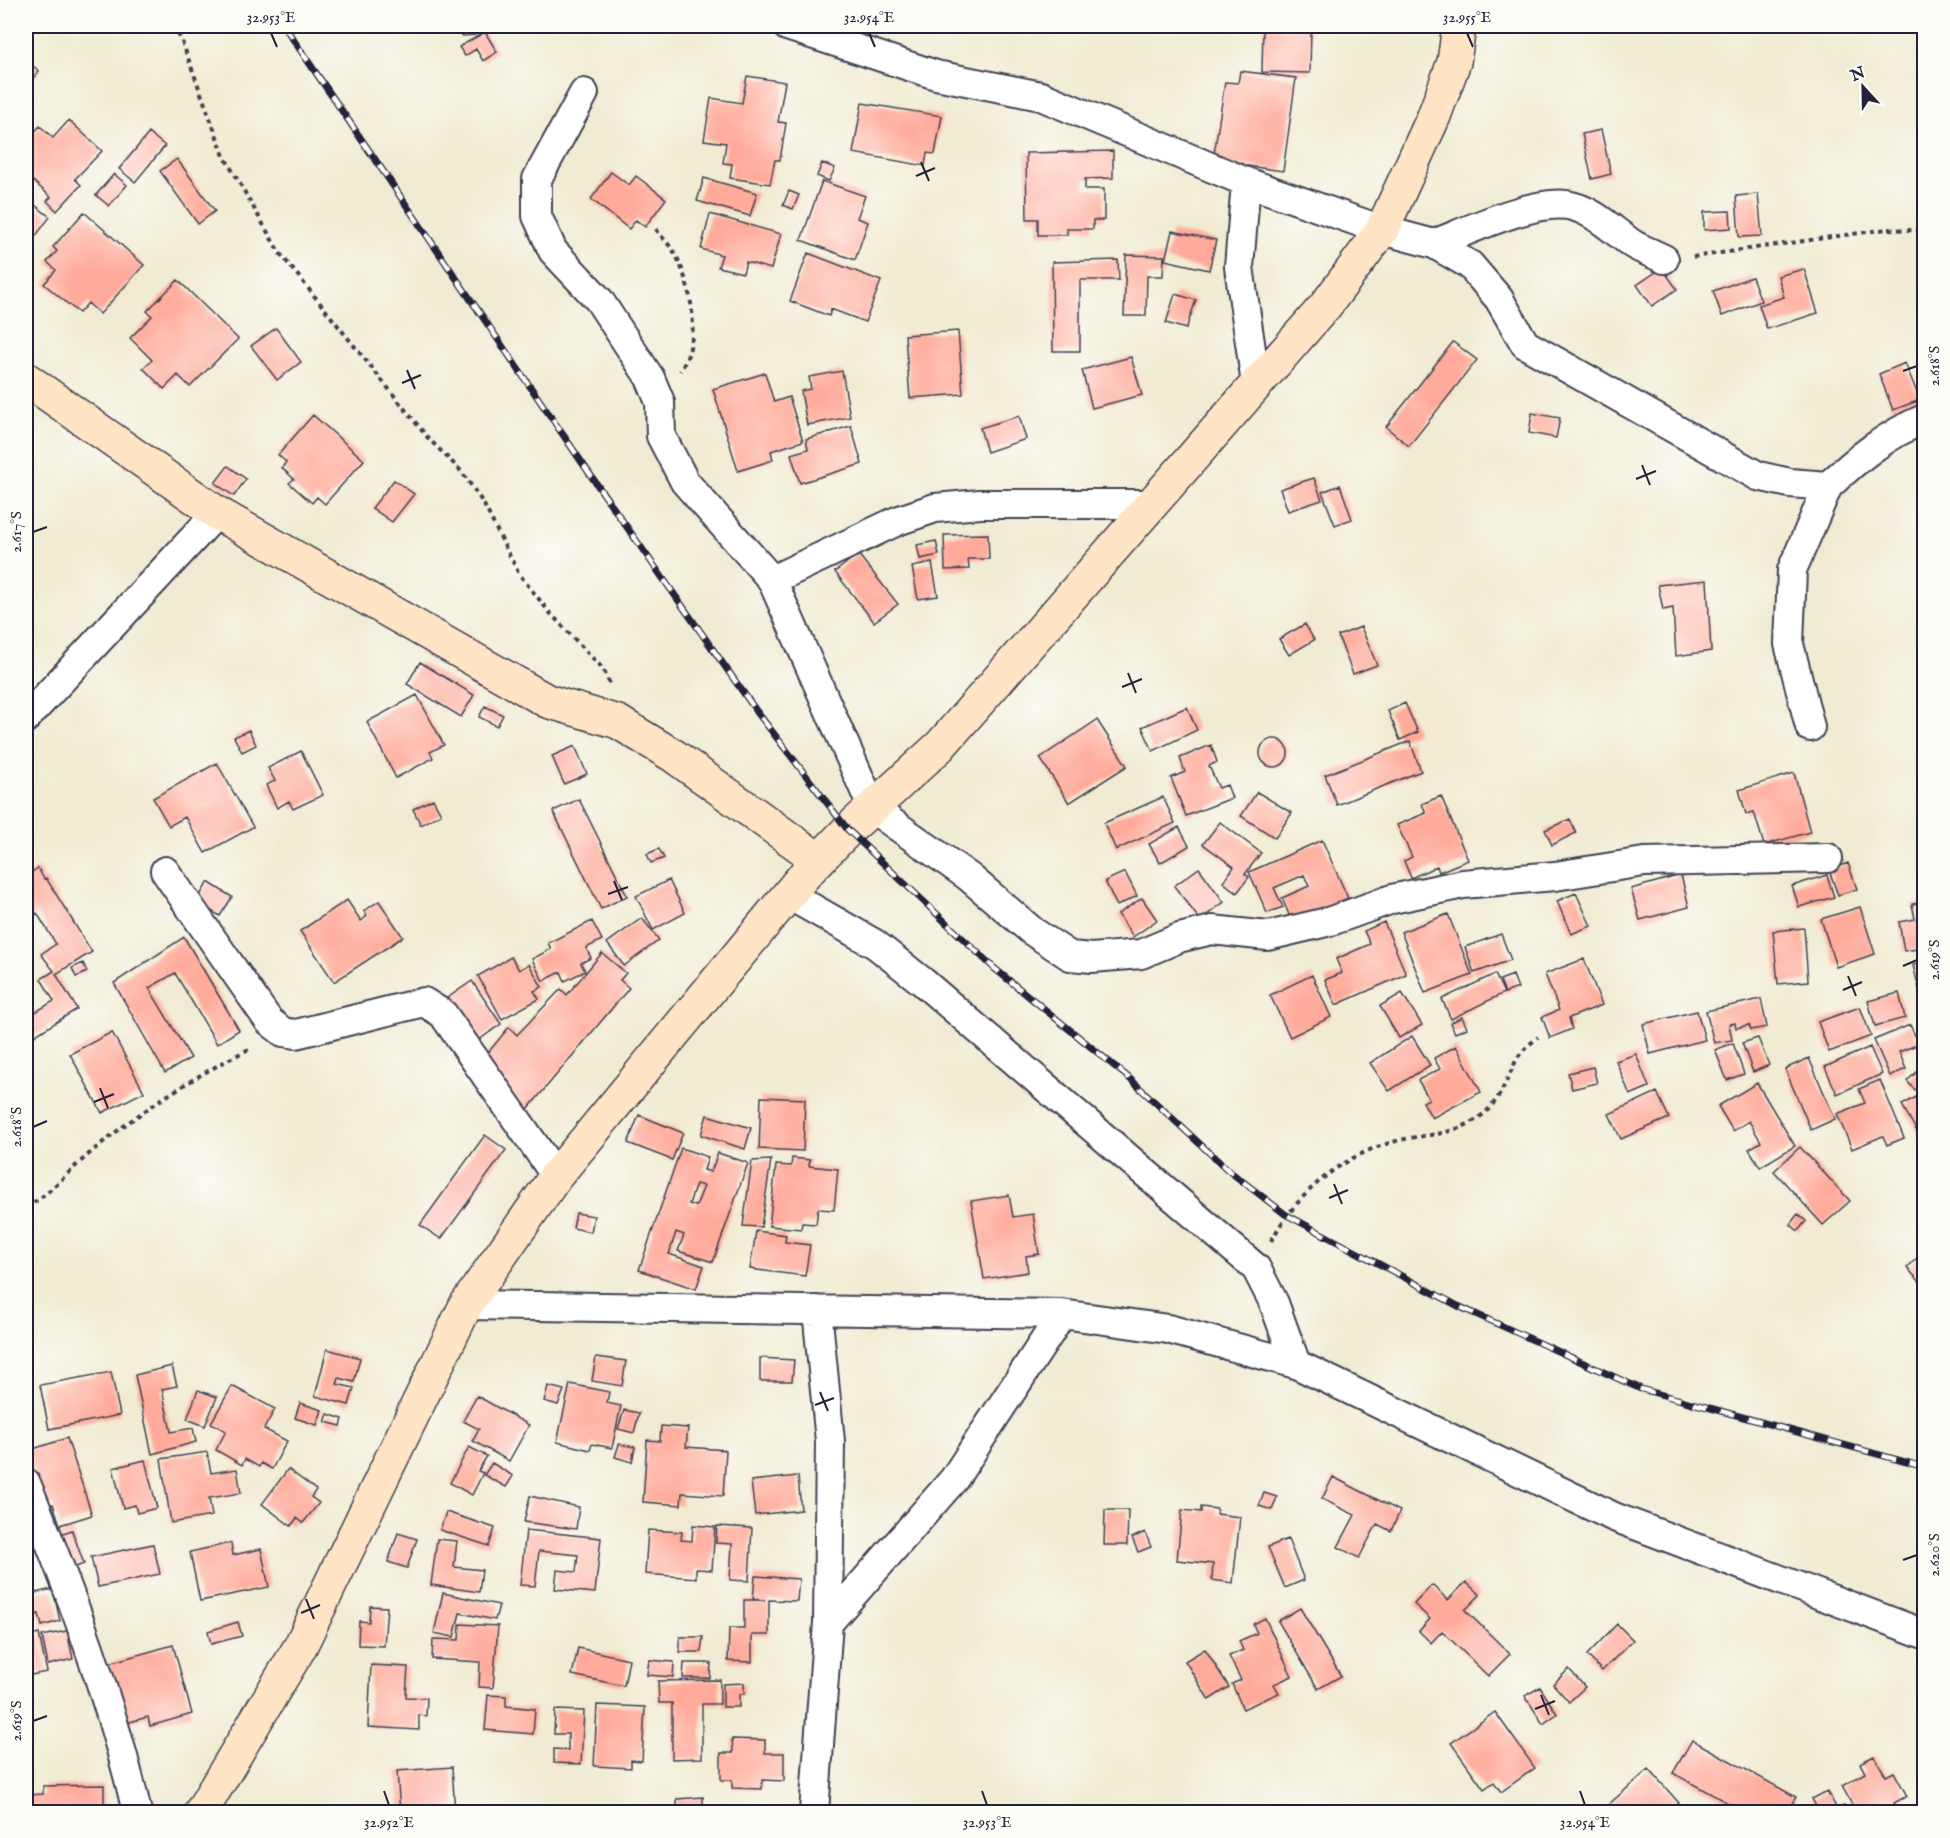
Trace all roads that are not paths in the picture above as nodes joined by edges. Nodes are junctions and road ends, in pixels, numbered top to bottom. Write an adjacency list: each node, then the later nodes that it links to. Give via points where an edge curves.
1 (787, 26): 4 (street, via 936,75 1041,96)
2 (1459, 26): 5 (main road, via 1454,62 1434,116)
3 (584, 93): 14 (street, via 537,179 537,216 553,251 599,300 650,378 660,402 661,436 685,482)
4 (1246, 182): 5 (street); 9 (street, via 1239,267)
5 (1382, 230): 6 (street); 9 (main road, via 1326,305)
6 (1434, 244): 7 (street, via 1536,208 1567,205 1603,221 1635,245); 11 (street, via 1470,266 1499,299 1525,344 1572,373 1758,476)
7 (1664, 259)
8 (26, 379): 13 (main road)
9 (1256, 384): 12 (main road)
10 (1924, 419): 11 (street, via 1900,429 1863,454)
11 (1828, 486): 16 (street, via 1792,570 1790,644)
12 (1154, 504): 14 (street, via 980,504 935,508 897,521); 17 (main road, via 940,746)
13 (217, 513): 15 (street); 19 (main road, via 547,701 618,722 674,756)
14 (772, 580): 17 (street)
15 (26, 718)
16 (1810, 727)
17 (873, 810): 18 (street, via 969,877 1032,931 1070,956 1092,958 1141,954 1212,930 1268,936 1331,921 1392,898 1463,884 1556,876 1644,862); 19 (main road)
18 (1828, 858)
19 (819, 860): 21 (main road)
20 (165, 871): 22 (street, via 269,1021 283,1032 296,1034 424,1002 443,1014)
21 (789, 895): 22 (main road); 26 (street, via 874,944 914,975 1256,1268 1274,1303)
22 (556, 1176): 23 (main road)
23 (466, 1305): 24 (street); 31 (main road, via 300,1647)
24 (817, 1310): 25 (street); 28 (street, via 830,1441)
25 (1062, 1314): 26 (street, via 1168,1329); 28 (street, via 954,1479)
26 (1296, 1364): 29 (street, via 1614,1516)
27 (26, 1483): 30 (street, via 71,1595 124,1754)
28 (828, 1623): 32 (street)
29 (1924, 1634)
30 (137, 1812)
31 (201, 1812)
32 (814, 1812)

